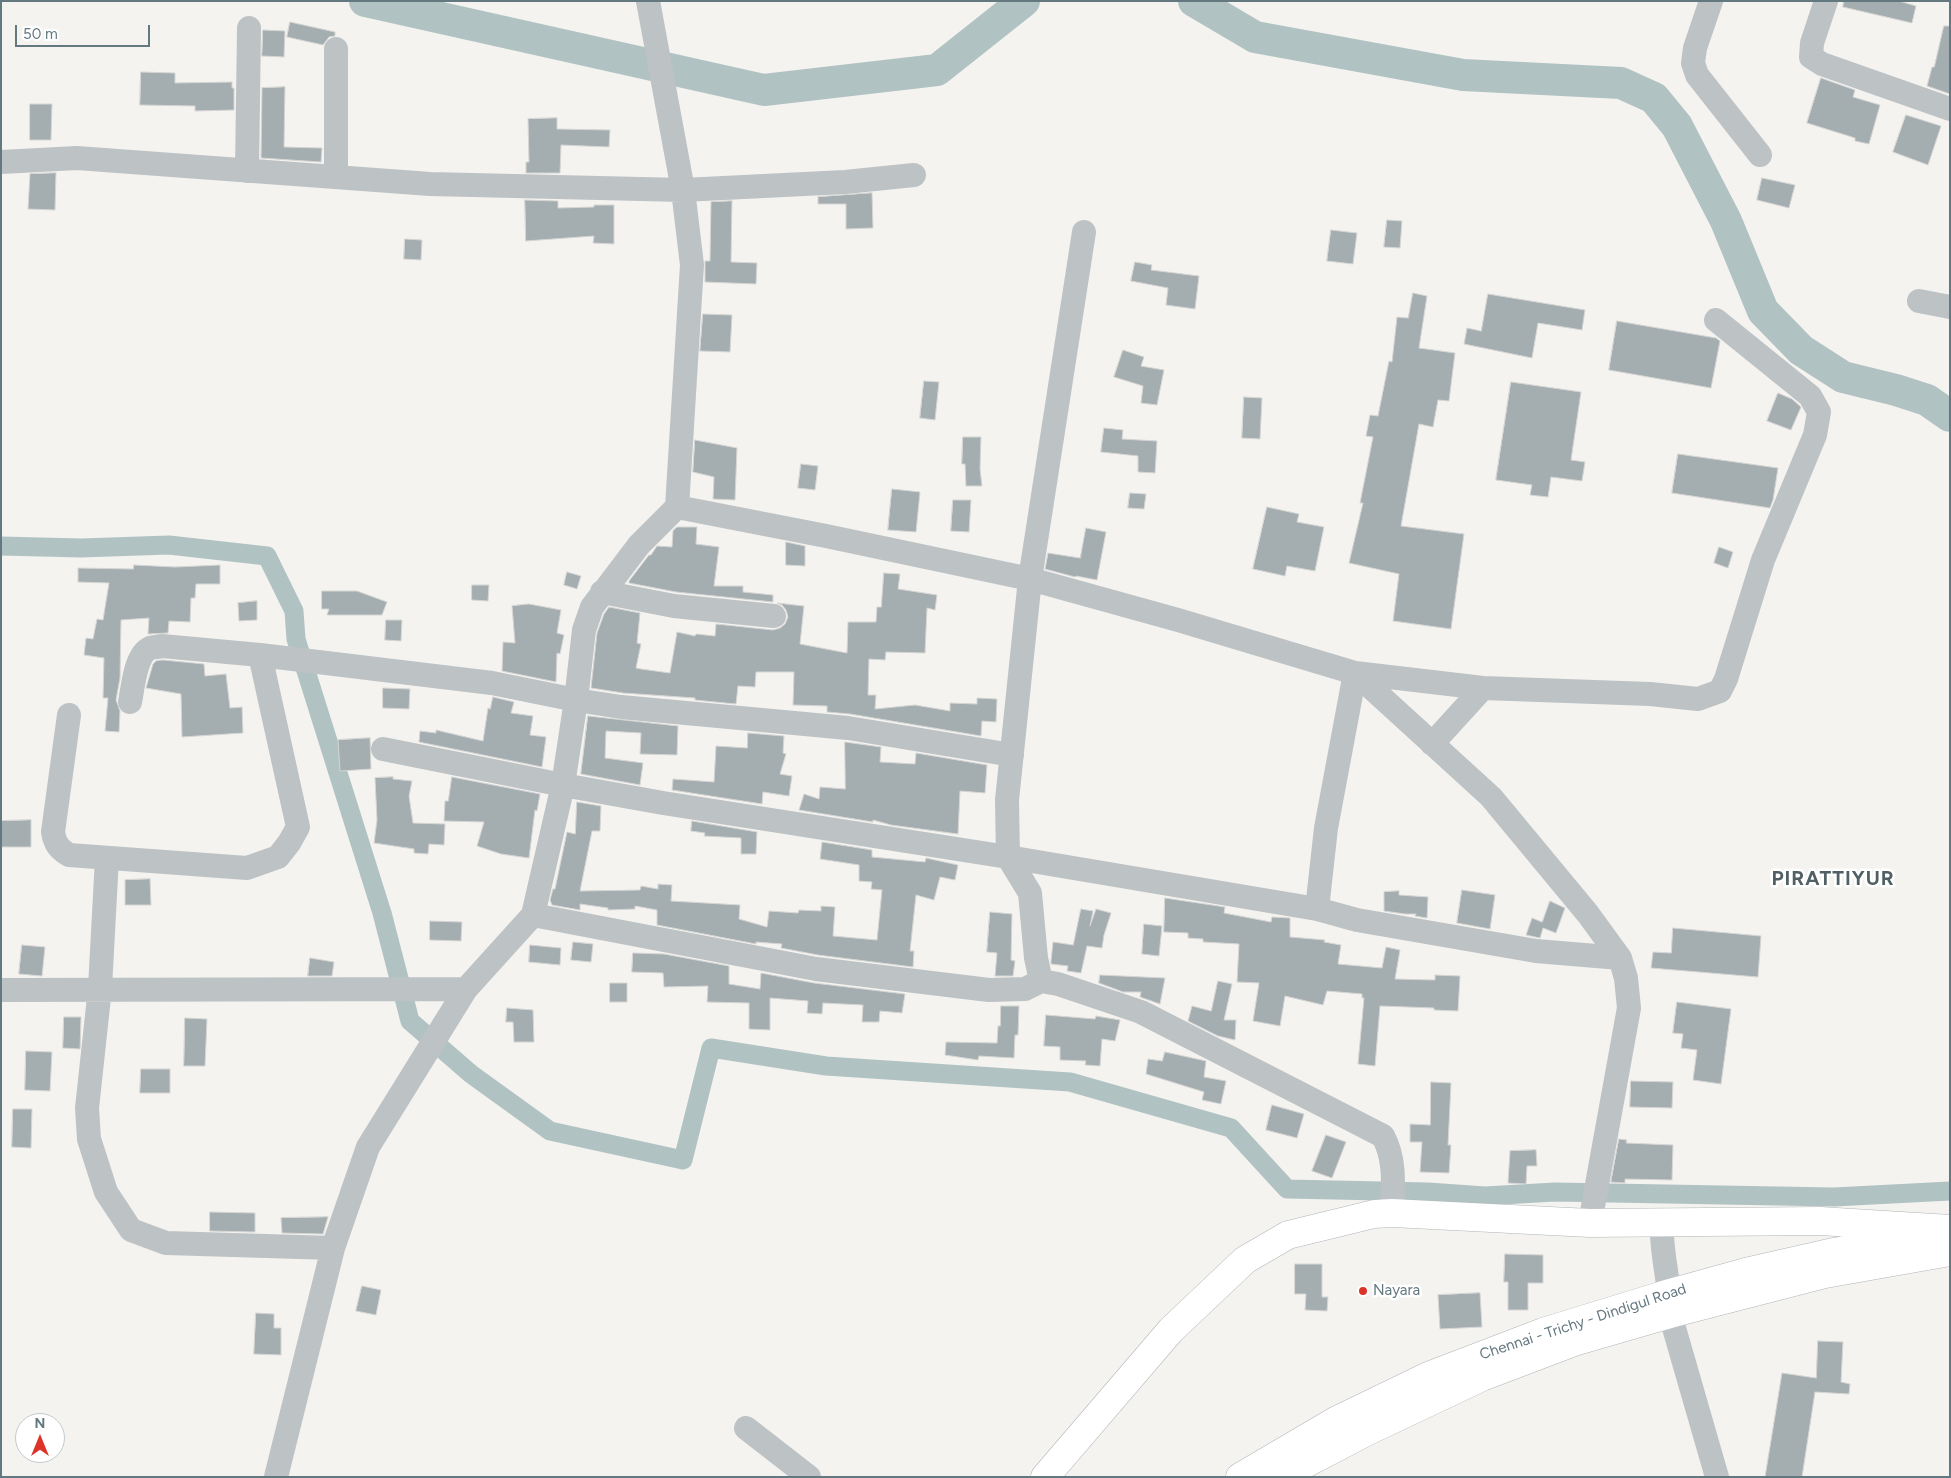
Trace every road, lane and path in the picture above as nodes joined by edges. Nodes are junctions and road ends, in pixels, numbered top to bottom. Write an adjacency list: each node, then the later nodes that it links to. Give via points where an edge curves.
1 (648, 1): 12 (street)
2 (1711, 1): 7 (street, via 1693,63 1697,75)
3 (1826, 1): 6 (street, via 1812,43 1811,57 1822,64)
4 (248, 28): 9 (street)
5 (336, 49): 11 (street)
6 (1950, 109)
7 (1760, 155)
8 (1, 162): 9 (street, via 77,158)
9 (247, 170): 11 (street)
10 (914, 175): 12 (street)
11 (336, 177): 12 (street, via 430,184)
12 (683, 190): 17 (street, via 692,265)
13 (1084, 232): 18 (street)
14 (1919, 301): 15 (street)
15 (1950, 308)
16 (1716, 320): 23 (street, via 1810,396 1819,412 1815,435 1763,560 1720,691 1698,699 1650,694)
17 (677, 507): 18 (street); 19 (street, via 639,545)
18 (1030, 579): 22 (street); 29 (street)
19 (602, 592): 20 (street, via 674,606); 24 (street, via 592,607 584,630)
20 (774, 616)
21 (260, 656): 24 (street, via 492,683); 25 (street, via 162,646 150,648 137,664); 32 (street, via 298,827 289,843 278,857 247,868)
22 (1355, 673): 23 (street); 27 (street); 33 (street, via 1326,828)
23 (1483, 688): 27 (street)
24 (576, 700): 29 (street, via 848,728); 30 (street)
25 (130, 702)
26 (69, 715): 32 (street, via 54,824 55,842 69,855)
27 (1432, 744): 35 (street, via 1491,797 1588,914)
28 (383, 748): 30 (street)
29 (1012, 755): 31 (street, via 1007,800)
30 (563, 785): 31 (street); 34 (street)
31 (1008, 856): 33 (street); 36 (street, via 1030,893)
32 (107, 858): 37 (street)
33 (1317, 909): 35 (street, via 1357,920 1536,951)
34 (533, 916): 36 (street, via 816,969 989,990 1025,989); 38 (street)
35 (1620, 958): 41 (street, via 1629,1008)
36 (1041, 981): 40 (street, via 1141,1012 1383,1136 1393,1164)
37 (100, 988): 38 (street); 39 (street); 44 (street, via 87,1108 88,1139 106,1192 131,1230 166,1243)
38 (466, 989): 44 (street, via 368,1147)
39 (1, 990)
40 (1392, 1208): 41 (highway); 50 (highway, via 1288,1235 1245,1260 1170,1330)
41 (1591, 1214): 42 (highway)
42 (1662, 1222): 43 (highway, via 1820,1221); 46 (street)
43 (1950, 1230): 46 (highway, Chennai - Trichy - Dindigul Road, via 1746,1272)
44 (333, 1248): 48 (street)
45 (1950, 1252): 46 (highway, Chennai - Trichy - Dindigul Road)
46 (1670, 1303): 51 (highway, Chennai - Trichy - Dindigul Road, via 1543,1332 1428,1376 1337,1420); 52 (highway, Chennai - Trichy - Dindigul Road, via 1482,1377); 53 (street)
47 (746, 1428): 49 (street)
48 (276, 1477)
49 (809, 1477)
50 (1045, 1477)
51 (1240, 1477)
52 (1280, 1477)
53 (1717, 1477)

